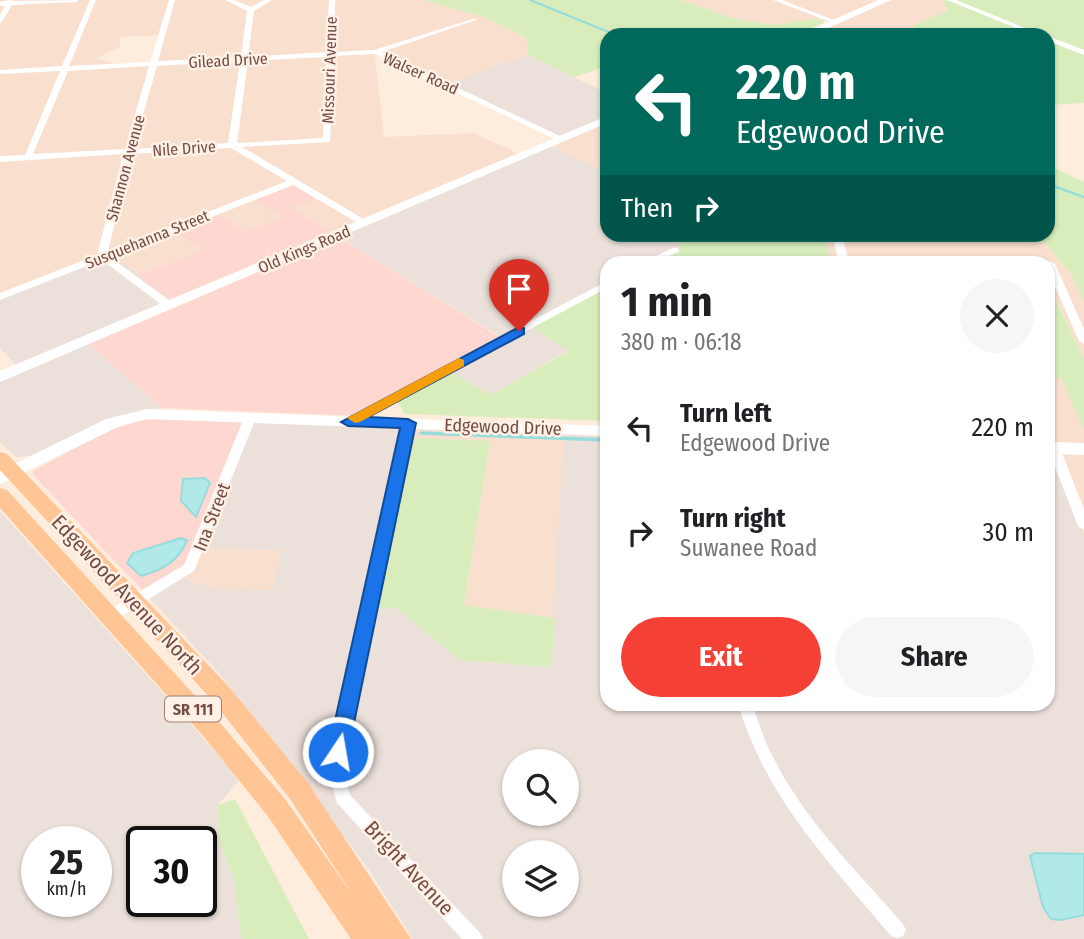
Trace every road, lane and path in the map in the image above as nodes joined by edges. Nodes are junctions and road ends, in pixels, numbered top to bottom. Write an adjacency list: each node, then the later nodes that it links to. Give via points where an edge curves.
1 (76, 0): 10 (street)
2 (93, 0): 27 (street)
3 (172, 0): 24 (street, Shannon Avenue)
4 (228, 0): 13 (street)
5 (270, 0): 13 (street)
6 (331, 0): 22 (street, Missouri Avenue)
7 (776, 0): 16 (street)
8 (886, 0): 16 (main road)
9 (950, 0): 11 (street)
10 (11, 2): 12 (street); 15 (street)
11 (966, 2): 18 (street)
12 (0, 4)
13 (250, 10): 23 (street)
14 (474, 19): 20 (street, Walser Road)
15 (0, 21)
16 (835, 22): 17 (main road)
17 (821, 28)
18 (1024, 28)
19 (1055, 41): 21 (street)
20 (375, 52): 22 (street, Gilead Drive); 30 (street, Walser Road)
21 (1084, 52)
22 (331, 55): 23 (street, Gilead Drive); 31 (street, Missouri Avenue)
23 (243, 60): 24 (street, Gilead Drive); 32 (street)
24 (153, 64): 25 (street, Gilead Drive); 33 (street, Shannon Avenue)
25 (81, 68): 27 (street)
26 (50, 69): 27 (street); 28 (street)
27 (63, 69): 34 (street)
28 (0, 72)
29 (600, 122): 30 (main road, Old Kings Road)
30 (562, 139): 37 (main road, Old Kings Road)
31 (327, 140): 32 (street, Nile Drive)
32 (232, 145): 33 (street, Nile Drive); 36 (street)
33 (128, 152): 34 (street, Nile Drive); 40 (street, Shannon Avenue)
34 (28, 158): 35 (street, Nile Drive)
35 (0, 159)
36 (295, 181): 37 (street); 40 (street, Susquehanna Street)
37 (364, 223): 44 (main road, Old Kings Road)
38 (675, 250): 39 (street)
39 (662, 256)
40 (102, 257): 43 (street, Susquehanna Street); 44 (street)
41 (1055, 275): 45 (street)
42 (600, 288): 48 (street)
43 (0, 297)
44 (170, 306): 46 (main road, Old Kings Road)
45 (1084, 341)
46 (0, 377)
47 (250, 418): 48 (main road, Edgewood Drive); 54 (main road, Edgewood Drive, via 146,414); 57 (street, Ina Street, via 195,559 181,575)
48 (348, 422): 49 (main road, Edgewood Drive)
49 (408, 423): 50 (main road, Edgewood Drive); 60 (street, via 335,767)
50 (600, 431)
51 (1055, 448): 52 (main road)
52 (1084, 449)
53 (1055, 458): 56 (street)
54 (5, 469): 57 (main road, Edgewood Avenue North / SR 111)
55 (0, 495): 58 (main road, Edgewood Avenue North / SR 111)
56 (1084, 527)
57 (134, 603): 58 (street, Ina Street); 63 (main road, Edgewood Avenue North / SR 111, via 221,694 299,791)
58 (110, 616): 62 (main road, Edgewood Avenue North / SR 111, via 276,807)
59 (747, 711): 61 (street, via 751,730 781,784)
60 (343, 799): 64 (street, Bright Avenue)
61 (897, 930)
62 (367, 939)
63 (397, 939)
64 (474, 939)

